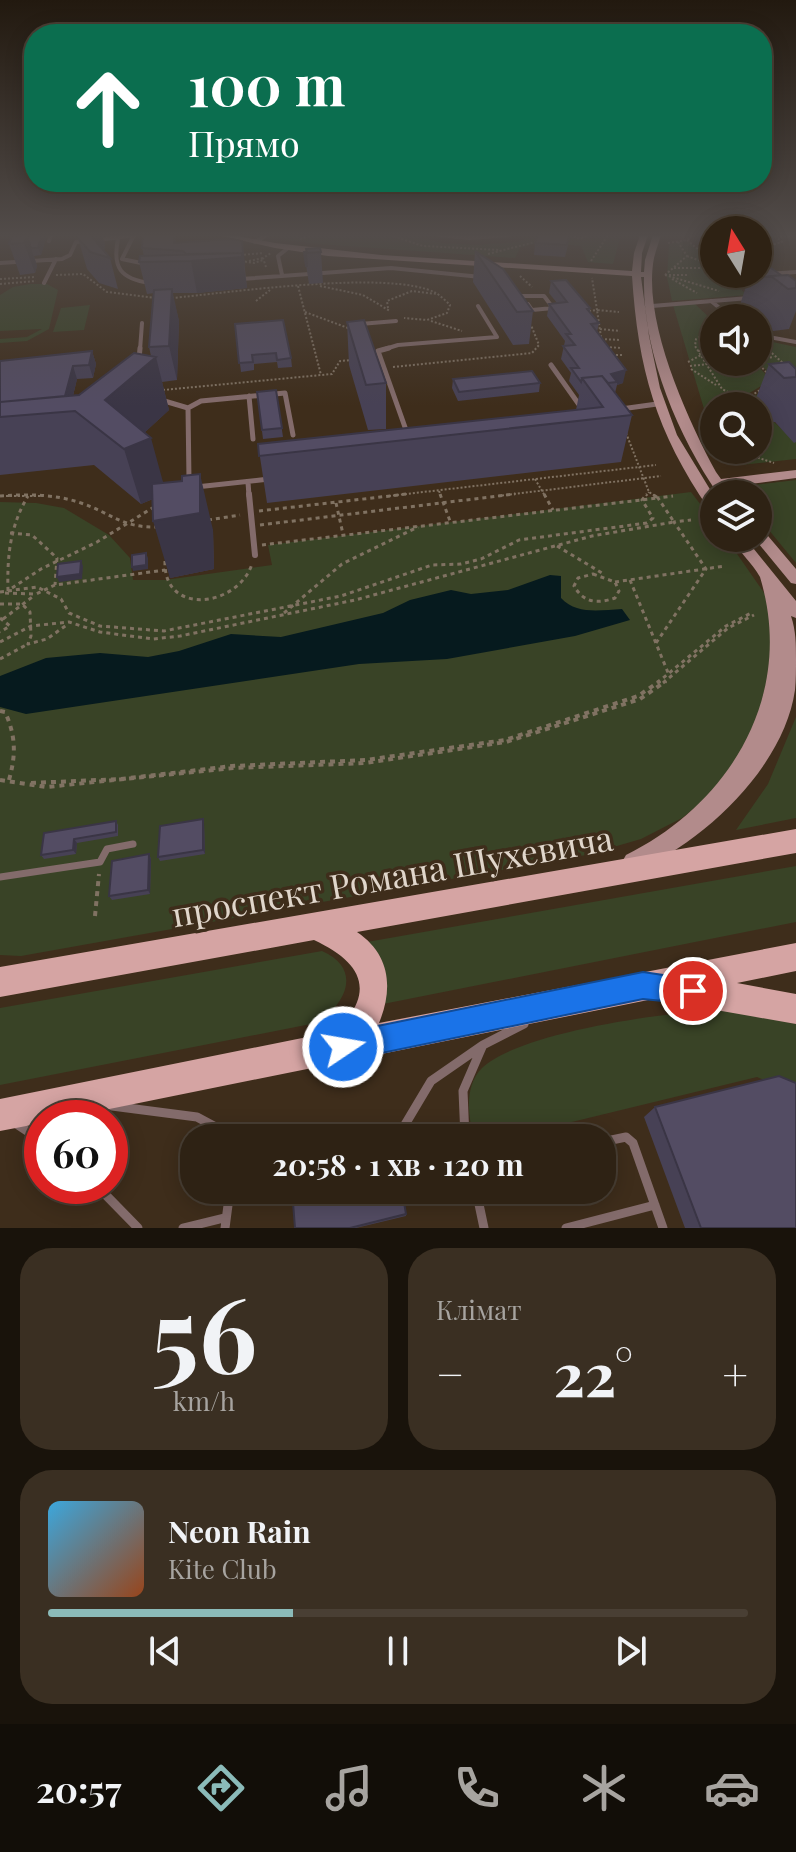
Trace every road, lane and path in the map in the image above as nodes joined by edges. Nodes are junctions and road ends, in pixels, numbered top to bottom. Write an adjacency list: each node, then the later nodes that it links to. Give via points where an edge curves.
1 (112, 292): 2 (path, via 161,298)
2 (237, 292)
3 (255, 292): 4 (path, via 257,302)
4 (268, 292)
5 (300, 292): 27 (path)
6 (350, 292): 25 (path)
7 (403, 292): 25 (path, via 387,301)
8 (428, 292): 17 (path)
9 (436, 292): 17 (path)
10 (529, 292): 16 (path)
11 (594, 292): 24 (path)
12 (643, 292): 69 (main road, via 644,343)
13 (648, 292): 23 (main road)
14 (696, 292): 20 (path)
15 (749, 292): 18 (path)
16 (513, 293): 19 (lane)
17 (445, 296): 29 (path, via 447,313)
18 (755, 297): 20 (lane)
19 (523, 298): 19 (lane, via 544,296 553,308 532,310)
20 (711, 301): 21 (lane); 23 (lane)
21 (715, 304)
22 (478, 306): 37 (lane, via 497,337)
23 (652, 306): 85 (main road, via 674,401)
24 (597, 310): 26 (path); 28 (path); 34 (path)
25 (389, 311): 29 (path)
26 (584, 311)
27 (305, 312): 33 (path); 58 (path)
28 (619, 312)
29 (427, 320): 37 (path)
30 (396, 321): 33 (lane)
31 (530, 321): 55 (path, via 539,345 532,353)
32 (142, 323): 57 (lane)
33 (348, 328)
34 (600, 329): 35 (path); 38 (path)
35 (620, 331)
36 (700, 337): 46 (path)
37 (484, 338): 45 (lane)
38 (601, 339): 40 (path); 43 (path)
39 (772, 339): 42 (lane)
40 (621, 340)
41 (375, 342): 45 (lane)
42 (796, 342)
43 (602, 346): 44 (path); 48 (path, via 605,354)
44 (622, 348)
45 (378, 351): 55 (lane)
46 (700, 353): 54 (path)
47 (772, 353): 49 (path)
48 (623, 355)
49 (776, 357): 50 (path); 56 (path)
50 (772, 358)
51 (354, 360): 58 (path, via 340,361 332,374)
52 (700, 364): 54 (path)
53 (551, 365): 72 (lane, via 585,413)
54 (690, 365): 62 (path)
55 (385, 368): 74 (lane)
56 (789, 369)
57 (138, 370)
58 (321, 375): 64 (path)
59 (713, 376): 62 (path)
60 (770, 376): 61 (path)
61 (774, 381)
62 (716, 385): 65 (path)
63 (765, 387): 66 (path)
64 (161, 390)
65 (724, 392)
66 (757, 392)
67 (249, 396): 70 (lane, via 201,401); 75 (lane, via 285,393); 76 (lane)
68 (150, 400): 70 (lane)
69 (657, 404): 71 (lane); 88 (main road, via 672,443)
70 (188, 408): 89 (lane)
71 (617, 409): 79 (path)
72 (571, 414)
73 (422, 429): 74 (lane)
74 (406, 430): 77 (lane)
75 (293, 435)
76 (253, 439)
77 (410, 441)
78 (656, 465): 79 (path)
79 (639, 467): 83 (path); 84 (path)
80 (796, 474): 86 (main road)
81 (661, 476): 84 (path)
82 (279, 478): 87 (lane)
83 (535, 479): 90 (path); 91 (path)
84 (644, 479): 91 (path); 92 (path)
85 (715, 480)
86 (766, 480)
87 (248, 482): 89 (lane); 101 (lane)
88 (700, 485)
89 (189, 488): 107 (path)
90 (439, 491): 98 (path); 99 (path)
91 (542, 491): 99 (path); 100 (path)
92 (649, 492): 96 (path); 97 (path)
93 (0, 496): 94 (path)
94 (28, 496): 107 (path, via 85,504); 111 (path)
95 (673, 496): 96 (path)
96 (658, 498): 97 (path); 105 (path)
97 (642, 500): 100 (path); 134 (path, via 653,518 647,523 519,540 481,559 432,565)
98 (336, 503): 101 (path); 102 (path)
99 (443, 503): 102 (path); 106 (path)
100 (553, 510): 106 (path)
101 (251, 512): 104 (path); 109 (lane)
102 (339, 515): 109 (path); 112 (path)
103 (691, 520): 105 (path)
104 (198, 522)
105 (674, 522): 113 (path); 121 (path)
106 (450, 523): 110 (path)
107 (123, 525): 108 (path); 119 (path)
108 (167, 526)
109 (252, 526): 114 (lane)
110 (420, 526): 112 (path); 134 (path, via 342,564)
111 (10, 533): 119 (path, via 32,535); 130 (path)
112 (343, 535): 114 (path)
113 (555, 545): 123 (path); 136 (path)
114 (254, 546): 118 (lane)
115 (772, 550): 125 (main road)
116 (748, 552): 124 (main road)
117 (166, 555): 122 (path)
118 (255, 555): 122 (path, via 250,578 226,596 186,597 171,588)
119 (57, 558): 128 (path); 130 (path)
120 (725, 566): 121 (path)
121 (706, 569): 126 (path); 142 (path)
122 (165, 570): 128 (path)
123 (605, 575): 127 (path); 127 (path, via 578,578 578,595 604,603 619,591)
124 (768, 579): 135 (main road); 153 (main road, via 783,613 791,660 771,736 714,810 654,853)
125 (796, 579)
126 (630, 580): 127 (path); 142 (path)
127 (615, 582)
128 (55, 585): 129 (path)
129 (43, 591): 130 (path, via 37,587); 131 (path); 134 (path, via 61,599 69,613 100,626 129,630 164,631)
130 (3, 593): 131 (path)
131 (36, 594): 133 (path)
132 (0, 604): 133 (path)
133 (22, 604): 137 (path); 139 (path, via 30,612)
134 (291, 607): 136 (path)
135 (796, 612)
136 (281, 616): 138 (path, via 153,639)
137 (1, 618): 140 (path, via 10,626)
138 (69, 622): 139 (path); 143 (path, via 47,639)
139 (31, 626): 141 (path); 143 (path)
140 (0, 632)
141 (0, 642)
142 (656, 643): 145 (path)
143 (28, 644): 144 (path)
144 (0, 659)
145 (669, 675): 147 (path, via 726,626 753,614 640,699 506,742 365,763 233,768 46,787); 148 (path, via 638,696 505,740 366,760 232,766 46,784)
146 (0, 711): 148 (path, via 15,731 17,753)
147 (0, 779): 148 (path)
148 (9, 780)
149 (796, 841): 153 (main road, проспект Романа Шухевича)
150 (133, 844): 151 (lane, via 107,849)
151 (100, 862): 152 (lane); 154 (path)
152 (0, 877)
153 (595, 878): 155 (main road, проспект Романа Шухевича)
154 (95, 916)
155 (318, 927): 157 (main road, проспект Романа Шухевича); 162 (main road, via 362,953 375,983 369,1016)
156 (796, 957): 158 (main road)
157 (4, 979)
158 (643, 985): 159 (main road); 160 (main road)
159 (573, 999): 161 (lane); 162 (main road)
160 (796, 1009)
161 (483, 1045): 168 (lane, via 431,1081); 169 (lane, via 464,1076)
162 (343, 1047): 163 (main road)
163 (83, 1100)
164 (128, 1109): 167 (lane, via 197,1117)
165 (24, 1111): 166 (main road)
166 (1, 1115): 170 (lane)
167 (210, 1124)
168 (405, 1124)
169 (463, 1124)
170 (24, 1130)
171 (616, 1138): 174 (lane, via 630,1139)
172 (115, 1204): 176 (lane)
173 (479, 1204): 178 (lane)
174 (655, 1205): 179 (lane); 180 (lane)
175 (225, 1223): 177 (lane)
176 (138, 1228)
177 (183, 1228)
178 (484, 1228)
179 (566, 1228)
180 (663, 1228)

